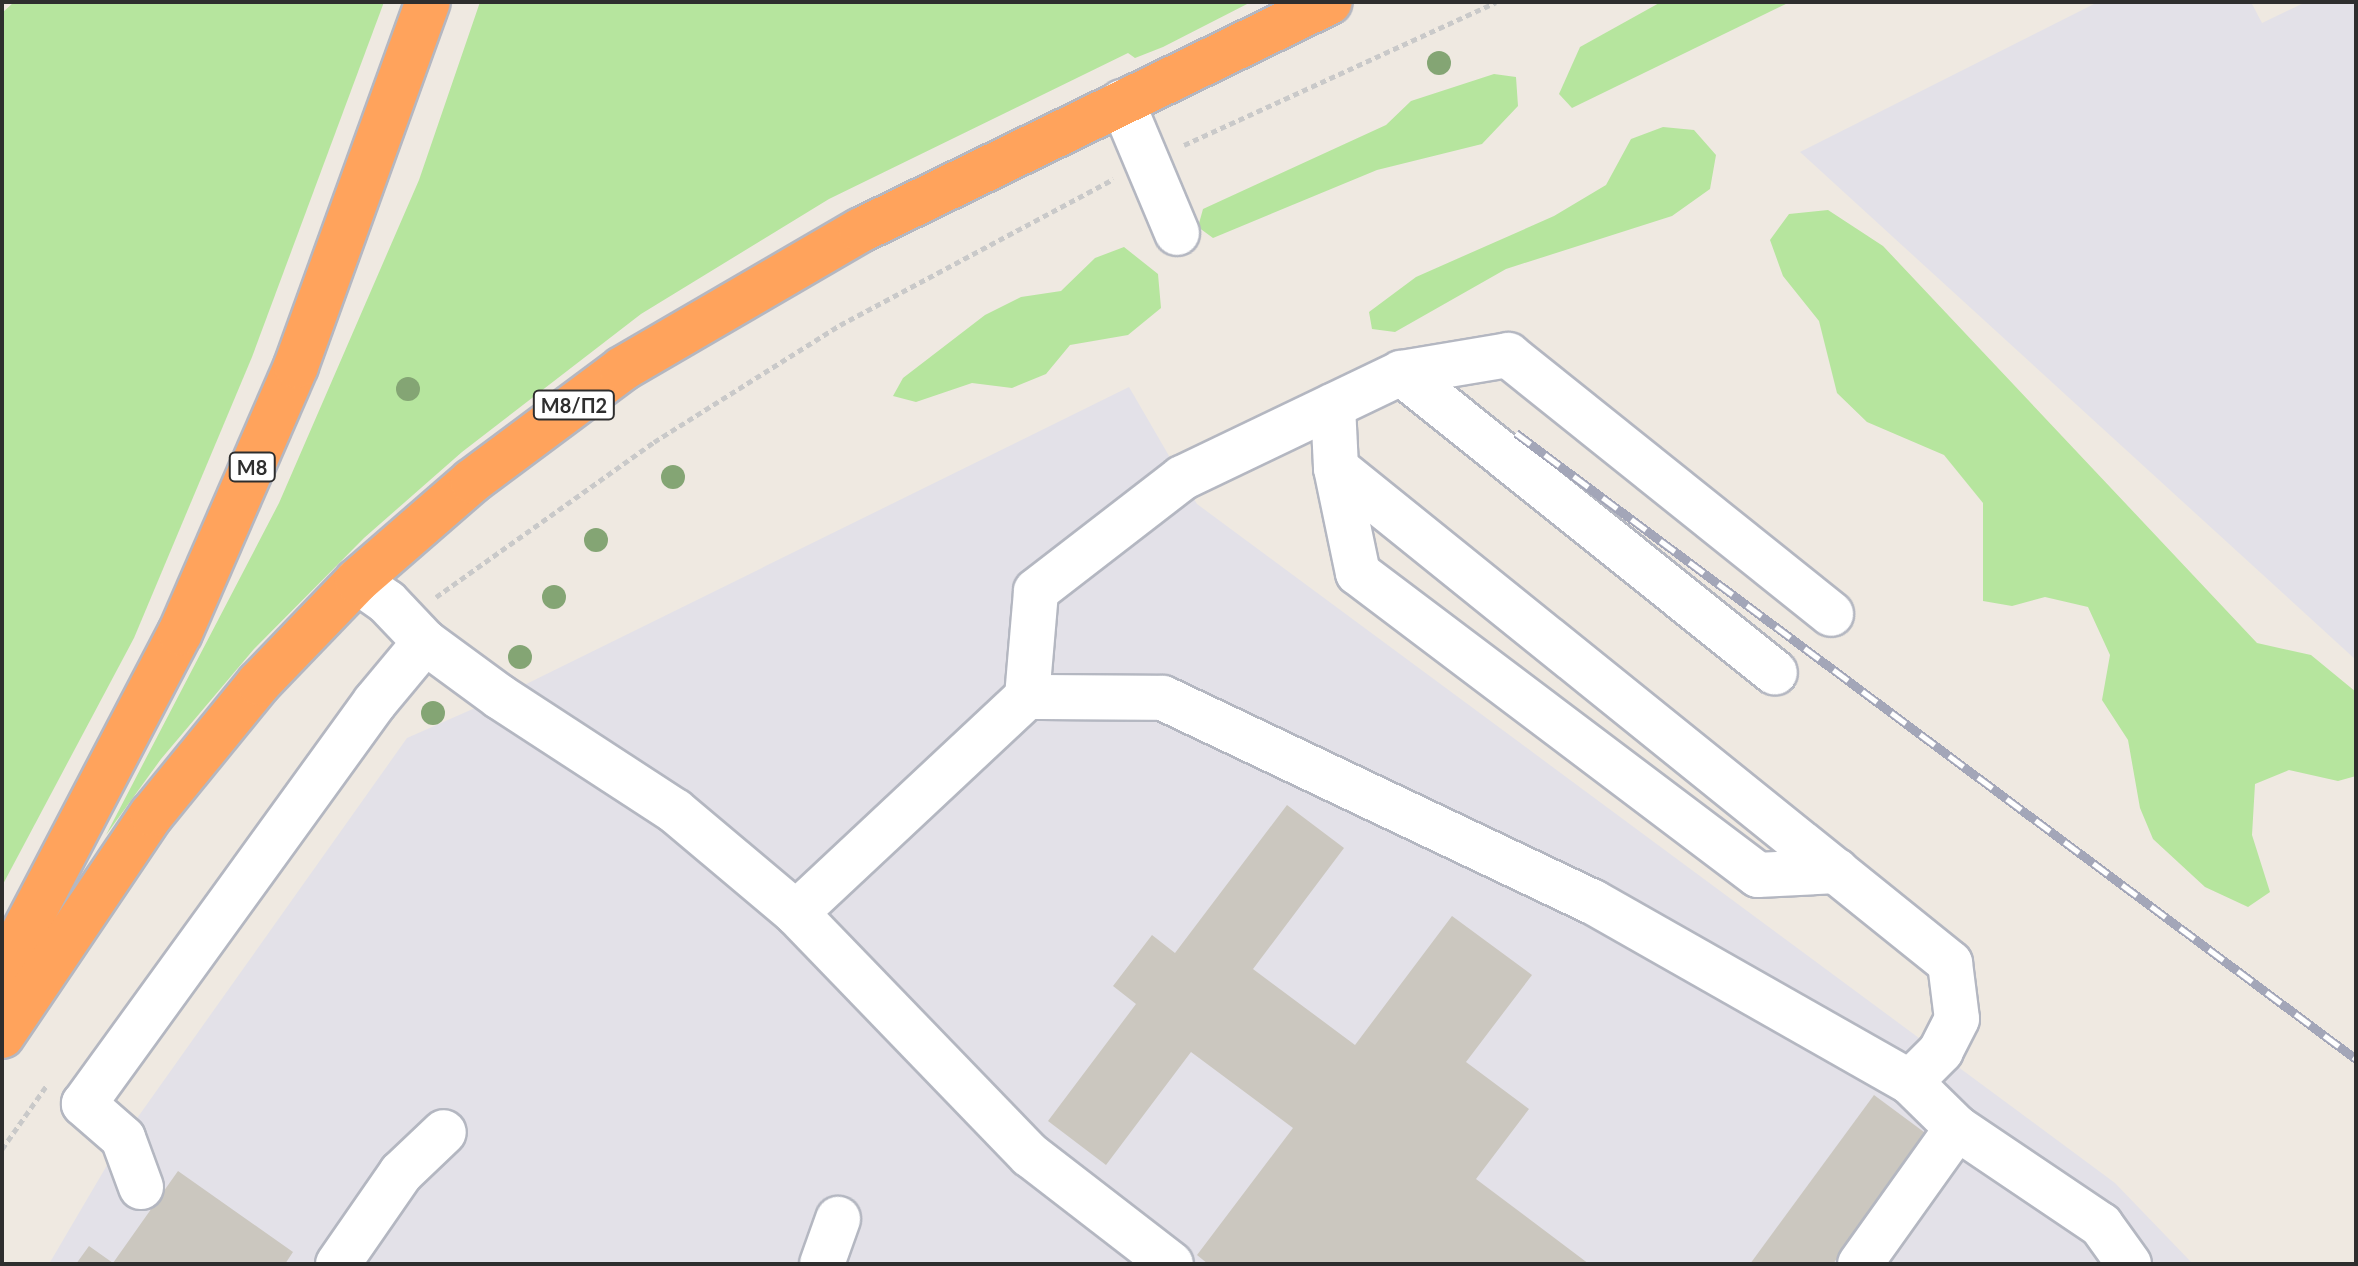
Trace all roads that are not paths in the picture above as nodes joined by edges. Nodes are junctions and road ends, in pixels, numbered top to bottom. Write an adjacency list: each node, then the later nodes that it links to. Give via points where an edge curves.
1 (428, 2): 15 (highway, М8, via 296,366 180,633)
2 (1330, 2): 3 (highway, М8/П2)
3 (1122, 102): 4 (lane); 8 (highway, М8/П2, via 861,230 622,369 472,481)
4 (1177, 233)
5 (1401, 373): 6 (lane); 9 (lane, via 1508,355); 11 (lane)
6 (1333, 406): 7 (lane); 12 (lane, via 1182,478 1036,591)
7 (1336, 468): 13 (lane); 13 (lane, via 1358,573 1758,875)
8 (357, 581): 10 (lane, via 387,602); 18 (highway, М8/П2, via 259,683 152,814)
9 (1831, 614)
10 (414, 632): 14 (lane, via 675,811); 22 (lane, via 375,702 84,1104 123,1138)
11 (1775, 673)
12 (1027, 697): 14 (lane); 19 (lane, via 1163,698 1593,902)
13 (1837, 871): 19 (lane, via 1950,963 1957,1019 1941,1051)
14 (796, 913): 26 (lane, via 1030,1155)
15 (35, 914): 16 (highway, М8); 17 (highway, М8)
16 (2, 973)
17 (2, 986)
18 (2, 1036)
19 (1910, 1082): 20 (lane)
20 (1957, 1128): 27 (lane); 28 (lane, via 2101,1225)
21 (444, 1132): 24 (lane, via 401,1173)
22 (141, 1187)
23 (838, 1219): 25 (lane)
24 (338, 1264)
25 (822, 1264)
26 (1171, 1264)
27 (1860, 1264)
28 (2129, 1264)

